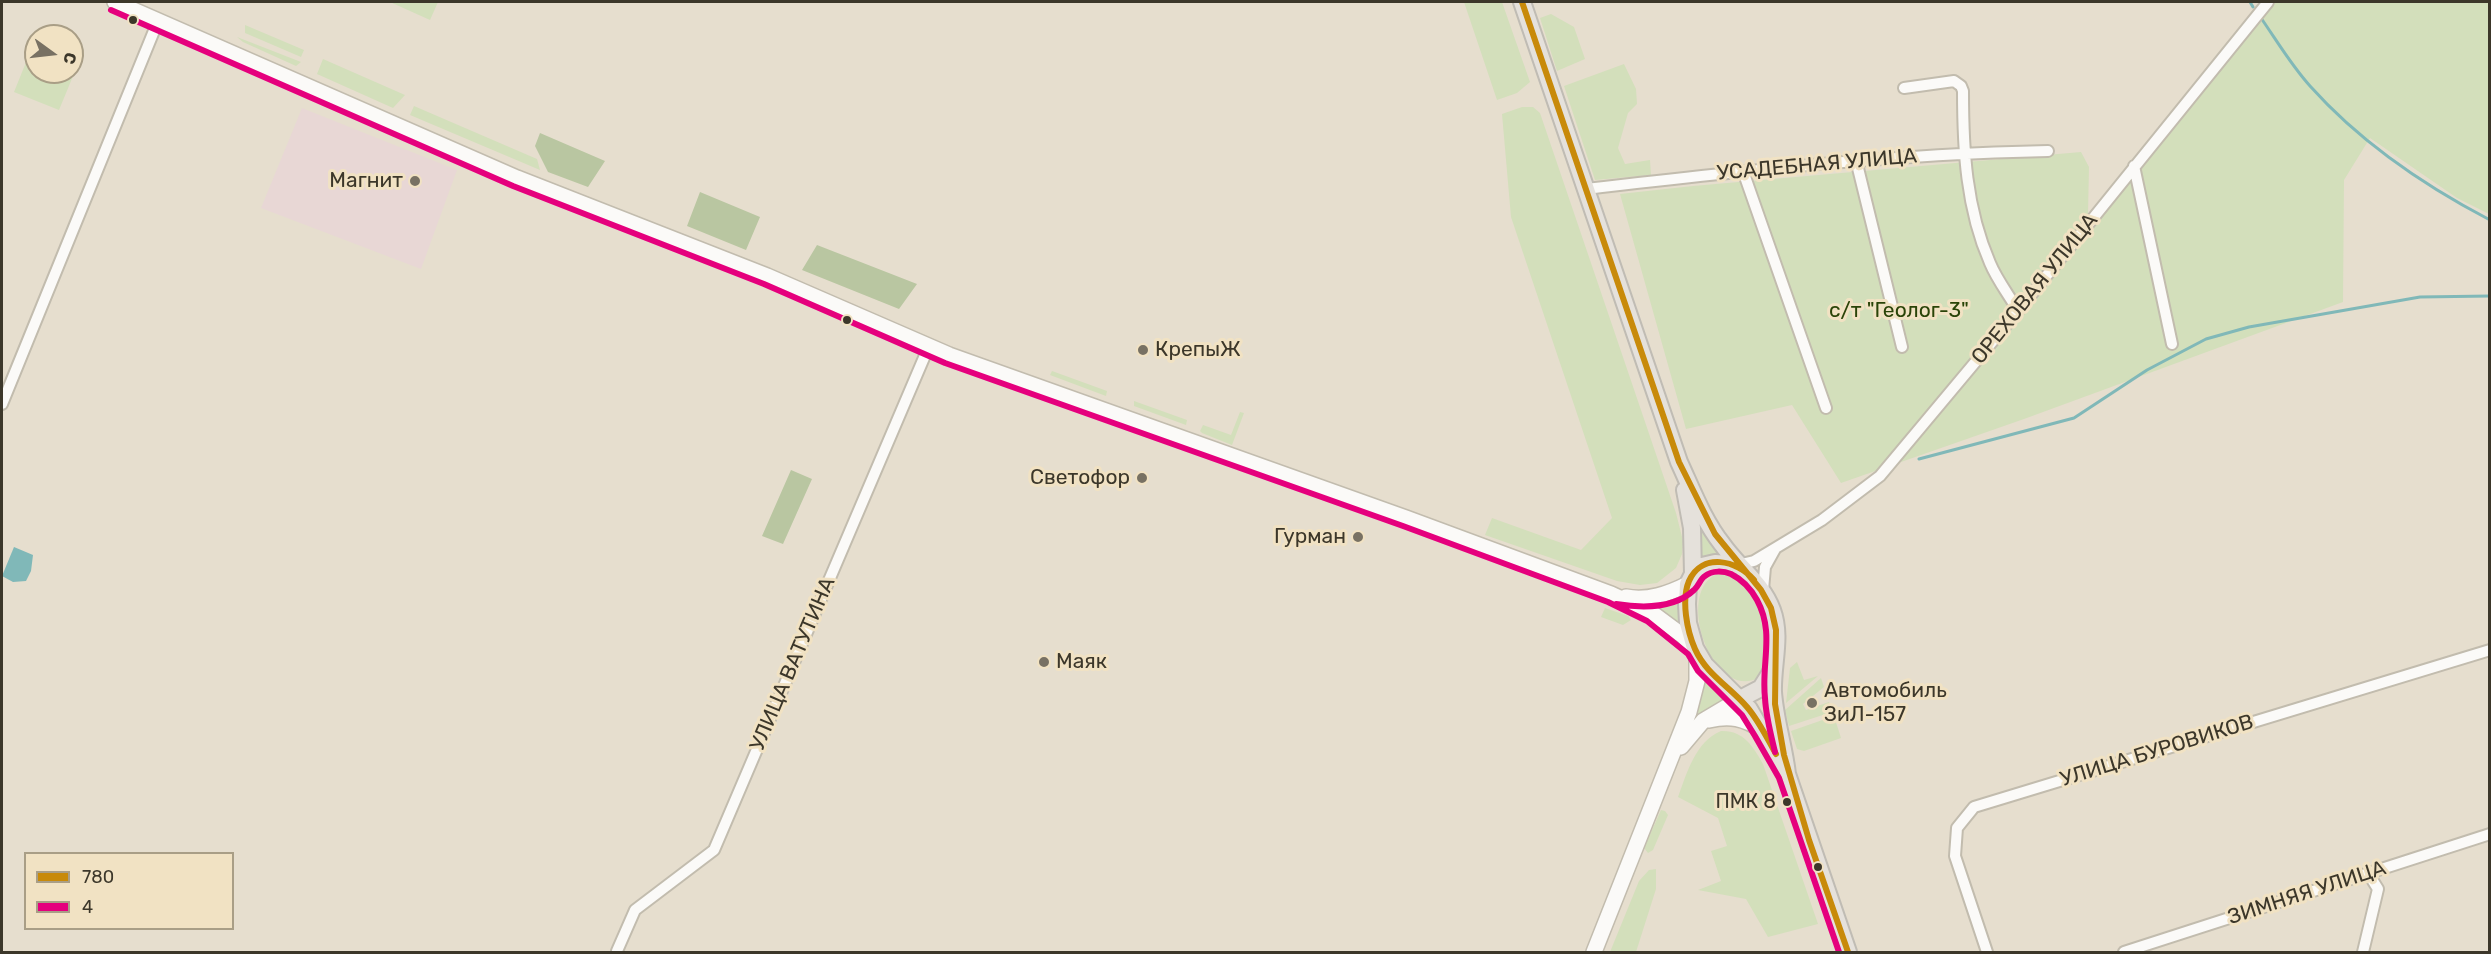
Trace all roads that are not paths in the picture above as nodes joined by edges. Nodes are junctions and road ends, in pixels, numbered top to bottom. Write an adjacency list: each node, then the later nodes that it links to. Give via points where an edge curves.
1 (115, 2): 4 (main road)
2 (1522, 2): 11 (main road)
3 (2268, 2): 9 (street, ОРЕХОВАЯ УЛИЦА)
4 (158, 21): 14 (main road, via 517,178 767,276); 16 (street)
5 (1904, 88): 7 (street, via 1954,81 1961,86)
6 (2048, 152): 7 (street, УСАДЕБНАЯ УЛИЦА)
7 (1963, 153): 8 (street, УСАДЕБНАЯ УЛИЦА); 12 (street, via 1976,226 1991,265)
8 (1856, 160): 10 (street, УСАДЕБНАЯ УЛИЦА); 15 (street)
9 (2134, 166): 12 (street, ОРЕХОВАЯ УЛИЦА); 13 (street)
10 (1743, 171): 11 (street, УСАДЕБНАЯ УЛИЦА); 17 (street)
11 (1586, 189): 18 (main road)
12 (2018, 310): 19 (street, ОРЕХОВАЯ УЛИЦА, via 1880,476 1822,520)
13 (2172, 344)
14 (929, 346): 23 (main road); 34 (street, УЛИЦА ВАТУТИНА, via 714,850 635,910)
15 (1902, 347)
16 (2, 404)
17 (1826, 408)
18 (1679, 462): 20 (main road, via 1707,522); 21 (main road, via 1692,528)
19 (1775, 549): 20 (street, ОРЕХОВАЯ УЛИЦА); 22 (street, via 1765,567)
20 (1737, 565): 21 (main road, via 1702,566); 22 (main road)
21 (1690, 579): 23 (main road, via 1668,594 1654,597); 24 (main road, via 1688,623)
22 (1763, 593): 26 (main road, via 1777,629)
23 (1611, 594): 24 (main road, via 1652,613)
24 (1696, 650): 27 (main road, via 1709,670); 30 (main road, via 1694,696)
25 (2490, 650): 37 (street, УЛИЦА БУРОВИКОВ, via 1974,807 1957,828 1955,856)
26 (1774, 665): 27 (main road, via 1761,688); 31 (main road, via 1773,693)
27 (1740, 699): 28 (main road); 29 (main road)
28 (1703, 721): 29 (main road, via 1736,717); 30 (main road)
29 (1763, 731): 31 (main road)
30 (1668, 768): 35 (main road)
31 (1787, 774): 36 (main road)
32 (2490, 834): 33 (street, ЗИМНЯЯ УЛИЦА)
33 (2368, 873): 38 (street, ЗИМНЯЯ УЛИЦА); 39 (street, via 2378,889)
34 (616, 951)
35 (1594, 952)
36 (1848, 952)
37 (1987, 952)
38 (2124, 952)
39 (2362, 952)

